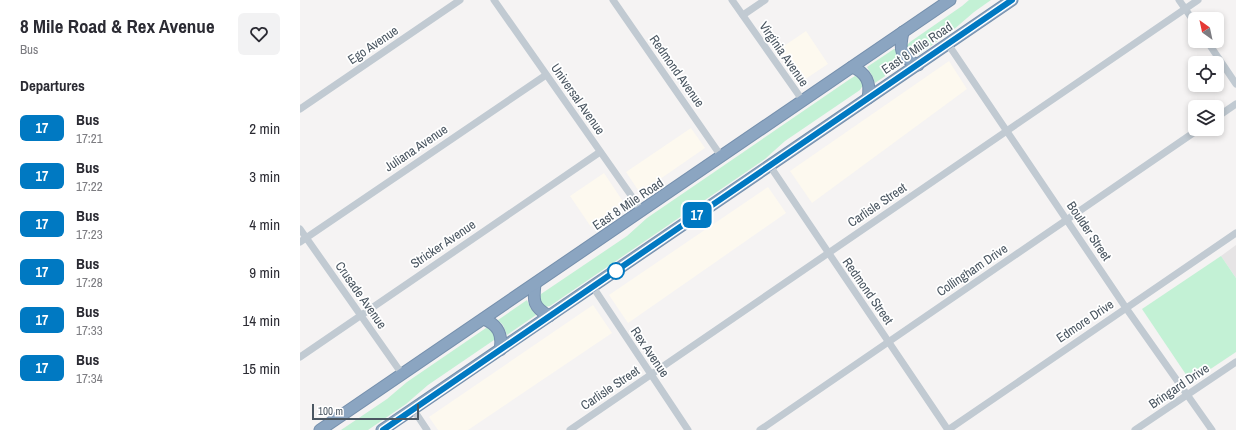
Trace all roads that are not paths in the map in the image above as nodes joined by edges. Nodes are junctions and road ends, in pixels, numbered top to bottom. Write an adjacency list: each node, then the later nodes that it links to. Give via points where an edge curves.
1 (460, 0): 23 (street, Ego Avenue)
2 (494, 0): 18 (street, Universal Avenue)
3 (612, 0): 28 (street, Redmond Avenue)
4 (732, 0): 12 (street, Virginia Avenue)
5 (765, 0): 12 (street)
6 (950, 0): 13 (highway, East 8 Mile Road)
7 (1012, 0): 14 (highway, East 8 Mile Road)
8 (1179, 0): 10 (street)
9 (1198, 0): 10 (street, Carlisle Street)
10 (1185, 9): 11 (street); 25 (street, Carlisle Street)
11 (1188, 13)
12 (743, 15): 21 (street, Virginia Avenue)
13 (903, 32): 16 (highway, via 900,44 902,53); 17 (highway, East 8 Mile Road)
14 (948, 44): 16 (highway, East 8 Mile Road); 25 (street, Boulder Street)
15 (1212, 48): 19 (street)
16 (918, 65): 20 (highway, East 8 Mile Road)
17 (852, 67): 20 (highway, via 862,72 868,80); 21 (highway, East 8 Mile Road)
18 (546, 75): 27 (street, Universal Avenue); 34 (street, Juliana Avenue)
19 (1236, 84)
20 (868, 98): 29 (highway, East 8 Mile Road)
21 (803, 101): 28 (highway, East 8 Mile Road)
22 (1236, 104): 24 (street)
23 (300, 109)
24 (1224, 112)
25 (1007, 131): 31 (street, Boulder Street); 35 (street, Carlisle Street)
26 (1189, 136): 31 (street, Collingham Drive)
27 (600, 152): 30 (street, Universal Avenue); 39 (street, Stricker Avenue)
28 (721, 156): 30 (highway, East 8 Mile Road)
29 (770, 166): 35 (street, Redmond Street); 37 (highway, East 8 Mile Road)
30 (642, 211): 36 (highway, East 8 Mile Road)
31 (1067, 219): 38 (street, Boulder Street); 42 (street, Collingham Drive)
32 (300, 229): 34 (street, Crusade Avenue)
33 (1236, 233): 38 (street, Edmore Drive)
34 (303, 240): 39 (street, Crusade Avenue)
35 (828, 254): 42 (street, Redmond Street); 47 (street, Carlisle Street)
36 (535, 284): 40 (highway, via 535,305); 41 (highway, East 8 Mile Road)
37 (593, 287): 40 (highway, East 8 Mile Road); 47 (street, Rex Avenue)
38 (1126, 308): 48 (street, Boulder Street); 56 (street, Edmore Drive)
39 (361, 315): 44 (street, Stricker Avenue); 46 (street, Crusade Avenue)
40 (549, 316): 43 (highway, East 8 Mile Road)
41 (484, 318): 43 (highway, via 499,329); 46 (highway, East 8 Mile Road)
42 (889, 342): 55 (street, Collingham Drive); 56 (street, Redmond Street)
43 (500, 350): 49 (highway, East 8 Mile Road)
44 (300, 357)
45 (1236, 362): 48 (street, Bringard Drive)
46 (402, 374): 50 (highway, East 8 Mile Road)
47 (651, 375): 53 (street, Carlisle Street); 54 (street, Rex Avenue)
48 (1188, 394): 57 (street, Bringard Drive); 58 (street, Boulder Street)
49 (413, 409): 51 (highway, East 8 Mile Road); 52 (street)
50 (320, 430)
51 (382, 430)
52 (427, 430)
53 (570, 430)
54 (688, 430)
55 (760, 430)
56 (948, 430)
57 (1135, 430)
58 (1212, 430)

